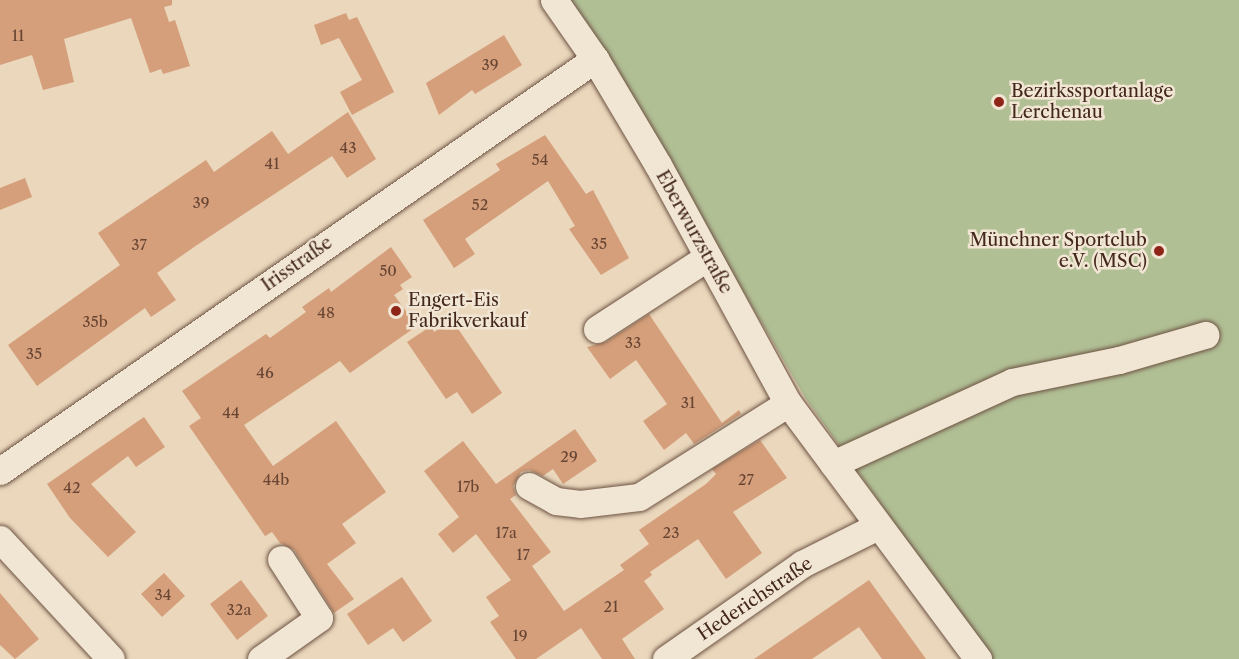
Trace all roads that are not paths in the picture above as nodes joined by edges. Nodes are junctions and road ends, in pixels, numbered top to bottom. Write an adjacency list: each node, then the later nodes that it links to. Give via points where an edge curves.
1 (554, 0): 2 (street, Eberwurzstraße)
2 (595, 59): 3 (street, Eberwurzstraße); 8 (street, Irisstraße)
3 (708, 257): 4 (street); 6 (street, Eberwurzstraße)
4 (597, 329)
5 (1205, 335): 7 (street, via 1119,360 1012,382)
6 (788, 403): 7 (street, Eberwurzstraße); 9 (street, via 639,497 580,504 556,501)
7 (833, 464): 10 (street, Eberwurzstraße)
8 (0, 471)
9 (529, 486)
10 (878, 526): 15 (street, Hederichstraße, via 802,564); 16 (street, Eberwurzstraße)
11 (0, 539): 13 (street)
12 (281, 559): 14 (street, via 320,618)
13 (111, 659)
14 (261, 659)
15 (666, 659)
16 (978, 659)

